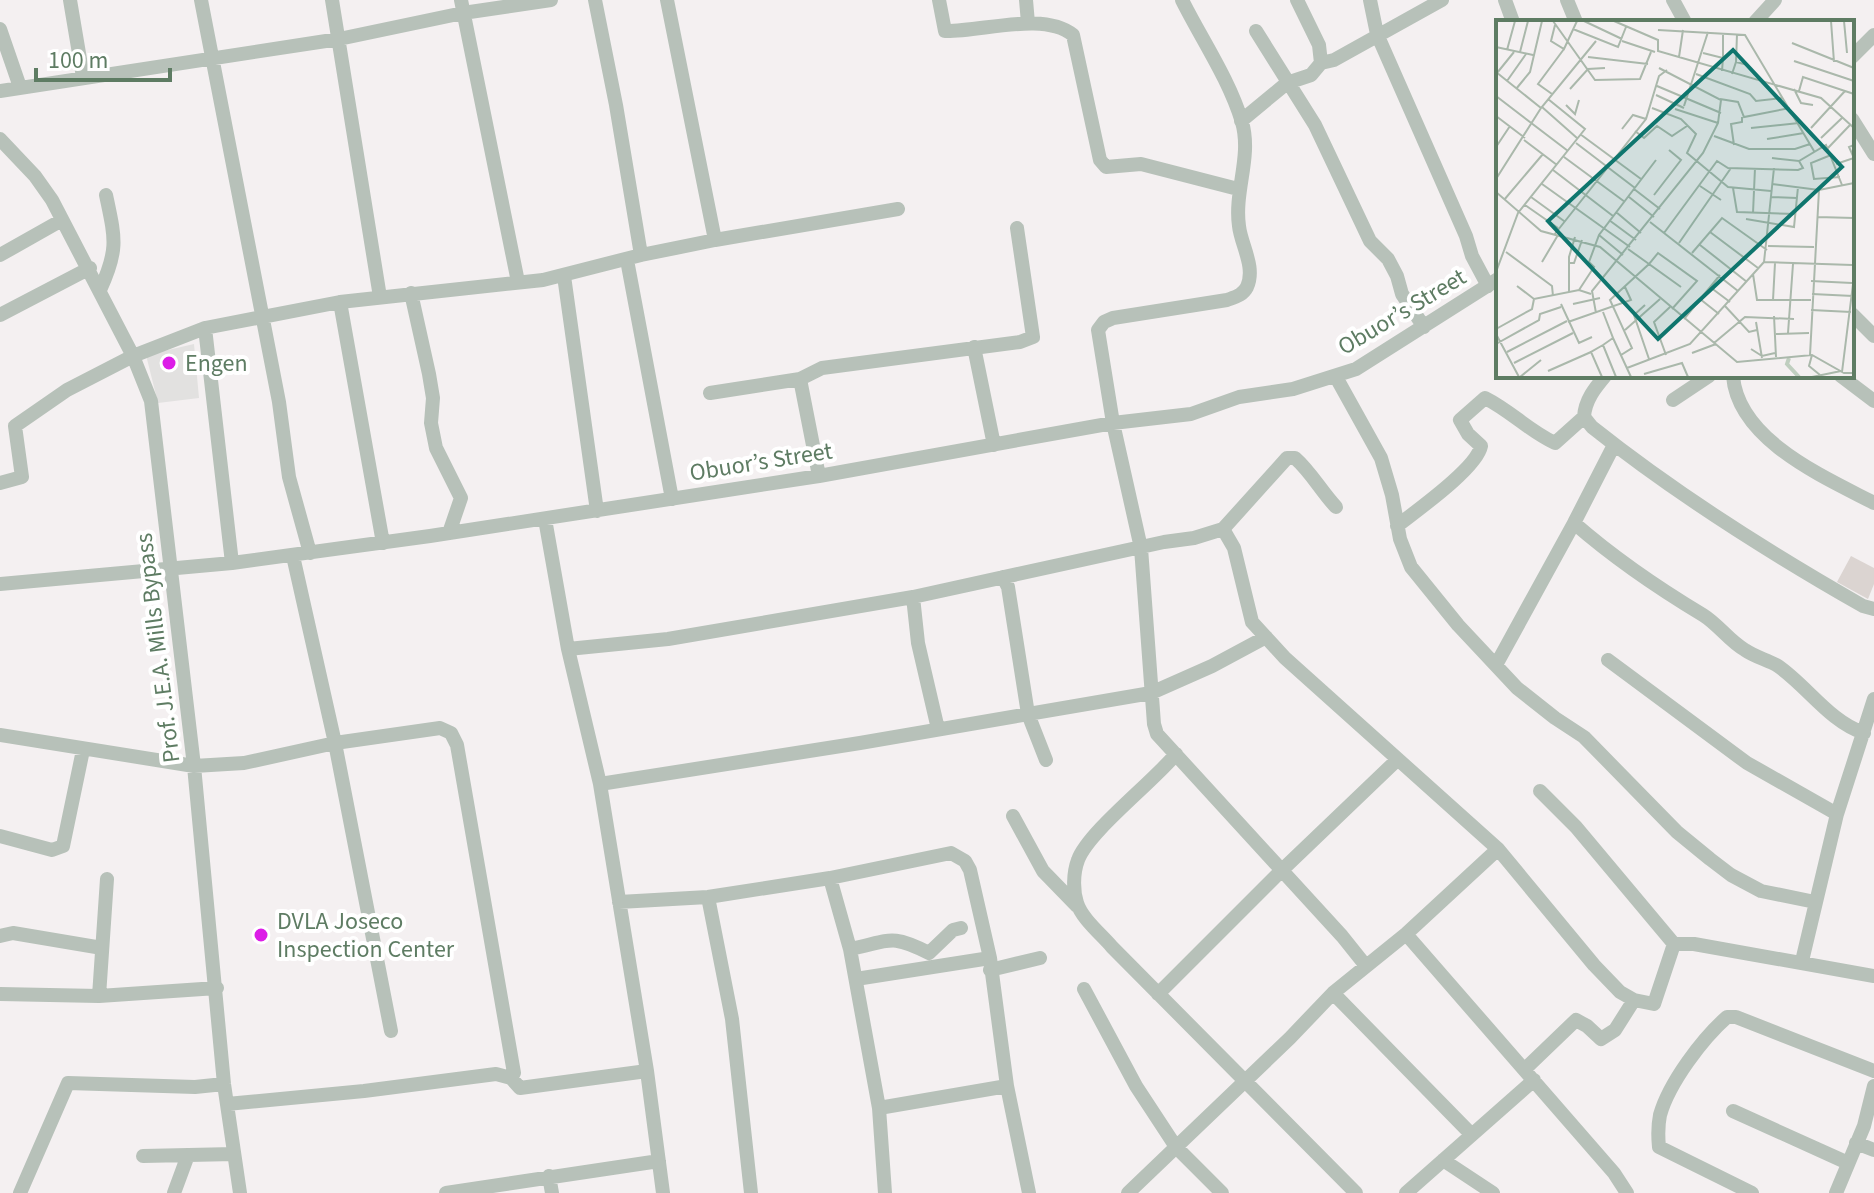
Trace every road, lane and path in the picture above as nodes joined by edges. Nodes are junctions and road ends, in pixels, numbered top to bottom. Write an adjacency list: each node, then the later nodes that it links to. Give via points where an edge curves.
1 (70, 0): 31 (street)
2 (201, 0): 29 (street)
3 (332, 0): 27 (street)
4 (551, 0): 17 (street)
5 (595, 0): 46 (street, via 616,105)
6 (667, 0): 44 (street)
7 (939, 0): 22 (street, via 945,31)
8 (1026, 0): 22 (street)
9 (1182, 0): 35 (street)
10 (1297, 0): 30 (street, via 1319,45)
11 (1370, 0): 25 (street)
12 (1442, 0): 25 (street)
13 (1505, 0): 18 (street)
14 (1567, 0): 19 (street)
15 (1673, 0): 20 (street)
16 (1775, 0): 21 (street)
17 (462, 6): 27 (street); 49 (street)
18 (1512, 20)
19 (1575, 20)
20 (1684, 20)
21 (1757, 20)
22 (1028, 23): 39 (street, via 1063,27 1073,35 1103,165 1141,164)
23 (0, 29): 33 (street)
24 (1256, 31): 32 (street)
25 (1377, 34): 30 (street); 50 (street, via 1472,256)
26 (1874, 35): 28 (street)
27 (339, 39): 29 (street); 53 (street)
28 (1854, 55)
29 (214, 60): 31 (street); 57 (street)
30 (1321, 63): 32 (street, via 1311,75)
31 (83, 77): 33 (street)
32 (1287, 83): 35 (street); 58 (street, via 1315,125 1370,241 1388,259 1402,294)
33 (20, 87): 34 (street)
34 (0, 91)
35 (1241, 121): 39 (street, via 1245,158)
36 (1854, 122): 38 (street)
37 (0, 139): 42 (street, Prof. J.E.A. Mills Bypass, via 35,176)
38 (1874, 154)
39 (1238, 189): 73 (street, via 1239,227 1250,275 1241,294 1113,318 1098,330)
40 (106, 195): 51 (street, via 115,243)
41 (898, 209): 44 (street)
42 (62, 220): 45 (street); 47 (street, Prof. J.E.A. Mills Bypass)
43 (1017, 228): 61 (street, via 1033,337)
44 (715, 240): 46 (street)
45 (0, 255)
46 (634, 257): 48 (street); 78 (street)
47 (90, 268): 51 (street, Prof. J.E.A. Mills Bypass); 55 (street)
48 (564, 276): 49 (street); 81 (street)
49 (518, 282): 52 (street)
50 (1493, 283): 58 (street, Obuor’s Street)
51 (100, 290): 62 (street, Prof. J.E.A. Mills Bypass)
52 (411, 293): 53 (street); 86 (street, via 431,386 436,448 461,498)
53 (380, 297): 54 (street)
54 (340, 302): 57 (street); 87 (street)
55 (0, 315)
56 (1854, 316): 60 (street)
57 (261, 317): 59 (street); 89 (street, via 289,477)
58 (1424, 327): 63 (street, Obuor’s Street)
59 (205, 328): 62 (street); 91 (street)
60 (1874, 336)
61 (974, 347): 68 (street, via 822,368); 74 (street)
62 (133, 356): 77 (street, via 67,390 15,426 22,477); 92 (street, Prof. J.E.A. Mills Bypass, via 151,401)
63 (1336, 377): 73 (street, Obuor’s Street, via 1239,397 1191,414); 84 (street, via 1381,458)
64 (1604, 378): 72 (street, via 1589,398)
65 (1706, 378): 70 (street)
66 (1734, 378): 79 (street, via 1740,404 1778,448)
67 (1844, 378): 71 (street)
68 (800, 379): 69 (street); 76 (street)
69 (710, 393)
70 (1673, 400)
71 (1874, 401)
72 (1584, 417): 75 (street); 84 (street, via 1555,443 1485,398 1460,420 1481,446 1479,455)
73 (1113, 423): 74 (street, Obuor’s Street); 88 (street)
74 (994, 445): 76 (street, Obuor’s Street)
75 (1614, 445): 83 (street); 96 (street, via 1790,562)
76 (819, 476): 78 (street, Obuor’s Street)
77 (0, 483)
78 (672, 499): 81 (street, Obuor’s Street)
79 (1874, 503)
80 (1336, 507): 85 (street, via 1306,468 1287,458)
81 (597, 511): 82 (street, Obuor’s Street)
82 (545, 519): 86 (street, Obuor’s Street); 98 (street)
83 (1574, 523): 100 (street); 105 (street)
84 (1397, 526): 100 (street, via 1411,567)
85 (1223, 529): 88 (street); 97 (street, via 1234,548 1252,622)
86 (449, 533): 87 (street, Obuor’s Street)
87 (383, 543): 89 (street, Obuor’s Street)
88 (1141, 548): 93 (street); 101 (street)
89 (310, 553): 90 (street, Obuor’s Street)
90 (293, 556): 91 (street, Obuor’s Street); 107 (street)
91 (232, 563): 92 (street, Obuor’s Street)
92 (170, 568): 94 (street, Obuor’s Street); 112 (street, Prof. J.E.A. Mills Bypass)
93 (1003, 577): 95 (street); 103 (street)
94 (0, 584)
95 (913, 597): 98 (street, via 668,639); 104 (street)
96 (1874, 609)
97 (1266, 637): 101 (street); 111 (street)
98 (568, 649): 113 (street)
99 (1608, 660): 115 (street, via 1747,763)
100 (1496, 665): 124 (street, via 1517,688 1584,737 1677,832 1721,867 1761,891)
101 (1151, 693): 103 (street); 109 (street, via 1157,734)
102 (1874, 699): 105 (street)
103 (1028, 714): 104 (street); 110 (street)
104 (938, 729): 113 (street)
105 (1864, 733): 115 (street)
106 (0, 735): 108 (street)
107 (335, 743): 112 (street, via 244,763); 145 (street); 149 (street, via 440,728 451,733 460,761)
108 (83, 750): 112 (street); 117 (street, via 63,846 52,850)
109 (1176, 754): 119 (street); 125 (street, via 1093,837 1078,859)
110 (1046, 760)
111 (1397, 760): 118 (street); 119 (street)
112 (194, 766): 138 (street, Prof. J.E.A. Mills Bypass)
113 (600, 784): 123 (street)
114 (1540, 791): 129 (street)
115 (1837, 814): 124 (street)
116 (1013, 816): 125 (street, via 1025,853)
117 (0, 836)
118 (1498, 849): 127 (street); 144 (street, via 1594,965)
119 (1281, 871): 135 (street); 142 (street)
120 (830, 878): 122 (street); 131 (street); 134 (street, via 951,853 970,870)
121 (107, 879): 130 (street)
122 (708, 897): 123 (street); 174 (street, via 732,1019)
123 (619, 902): 146 (street)
124 (1815, 902): 133 (street)
125 (1077, 906): 142 (street)
126 (961, 928): 131 (street, via 929,953 902,939)
127 (1406, 934): 135 (street); 148 (street)
128 (0, 936): 130 (street, via 13,933)
129 (1674, 944): 133 (street); 144 (street, via 1654,1004)
130 (102, 948): 143 (street)
131 (850, 949): 137 (street)
132 (1040, 958): 134 (street)
133 (1802, 961): 136 (street)
134 (990, 964): 137 (street); 152 (street)
135 (1366, 966): 140 (street)
136 (1874, 976)
137 (856, 979): 155 (street)
138 (217, 988): 143 (street); 151 (street, Prof. J.E.A. Mills Bypass)
139 (1084, 989): 159 (street)
140 (1333, 993): 150 (street); 157 (street)
141 (0, 994): 143 (street)
142 (1158, 994): 150 (street)
143 (99, 996)
144 (1634, 1000): 148 (street, via 1615,1030 1601,1039 1576,1020)
145 (391, 1031)
146 (647, 1071): 149 (street, via 520,1088); 165 (street)
147 (1874, 1071): 183 (street, via 1736,1017 1727,1017 1712,1030 1673,1085 1660,1116 1659,1147)
148 (1529, 1075): 157 (street); 182 (street)
149 (511, 1078): 154 (street, via 496,1074)
150 (1243, 1081): 159 (street); 179 (street)
151 (224, 1084): 154 (street, Prof. J.E.A. Mills Bypass); 168 (street, via 68,1083)
152 (1007, 1086): 155 (street); 176 (street)
153 (1874, 1086): 158 (street)
154 (227, 1104): 161 (street, Prof. J.E.A. Mills Bypass)
155 (879, 1108): 175 (street)
156 (1733, 1111): 166 (street)
157 (1471, 1134): 164 (street)
158 (1856, 1143): 160 (street); 166 (street)
159 (1176, 1147): 177 (street); 178 (street)
160 (1874, 1150)
161 (234, 1154): 162 (street); 170 (street, Prof. J.E.A. Mills Bypass)
162 (188, 1155): 163 (street); 169 (street)
163 (143, 1156)
164 (1443, 1160): 180 (street); 181 (street)
165 (659, 1161): 167 (street); 173 (street)
166 (1848, 1163): 184 (street)
167 (549, 1176): 171 (street); 172 (street)
168 (20, 1193)
169 (174, 1193)
170 (240, 1193)
171 (446, 1193)
172 (552, 1193)
173 (663, 1193)
174 (751, 1193)
175 (885, 1193)
176 (1029, 1193)
177 (1128, 1193)
178 (1222, 1193)
179 (1356, 1193)
180 (1406, 1193)
181 (1493, 1193)
182 (1627, 1193)
183 (1752, 1193)
184 (1836, 1193)

